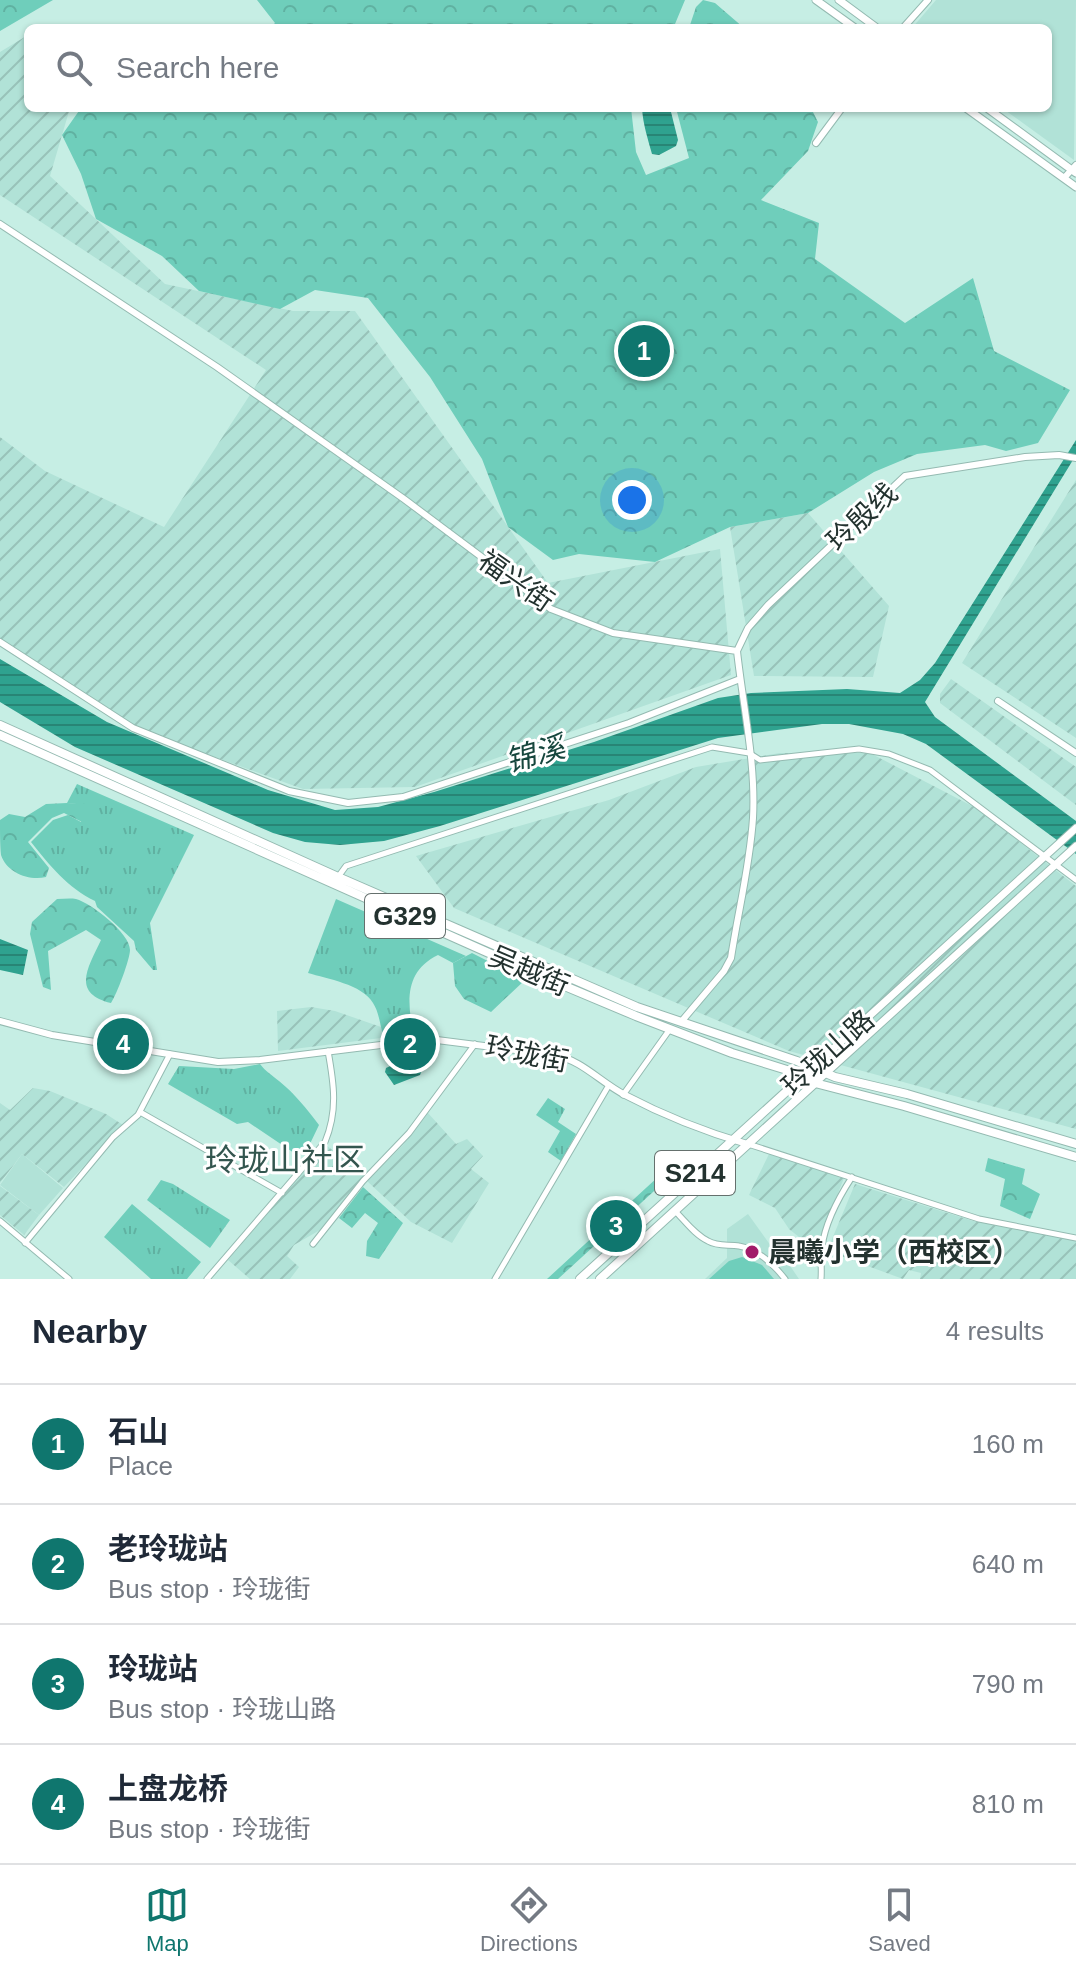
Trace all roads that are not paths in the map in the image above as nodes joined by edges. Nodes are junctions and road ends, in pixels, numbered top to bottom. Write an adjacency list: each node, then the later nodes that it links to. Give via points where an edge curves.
1 (816, 0): 4 (main road)
2 (839, 0): 5 (main road)
3 (928, 0): 6 (street)
4 (849, 24)
5 (872, 24)
6 (907, 24)
7 (839, 112): 10 (street)
8 (972, 112): 12 (main road)
9 (993, 112): 11 (main road)
10 (816, 143)
11 (1074, 169): 12 (street)
12 (1064, 178): 13 (main road)
13 (1076, 187)
14 (0, 224): 17 (street, 福兴街, via 217,367 551,609 613,633)
15 (1076, 458): 17 (street, 玲殷线, via 1025,457 905,476 768,605)
16 (0, 642): 18 (street, via 133,728 289,791 348,803 403,797 629,723)
17 (737, 651): 18 (street)
18 (740, 679): 22 (street)
19 (998, 701): 23 (street)
20 (0, 725): 28 (main road, 吴越街 / G329)
21 (0, 735): 32 (main road, 吴越街 / G329)
22 (749, 753): 26 (street, via 760,760 859,749 889,754 930,770); 28 (street, via 712,747 346,866); 31 (street, via 752,836 731,958)
23 (1076, 753)
24 (1076, 828): 26 (main road, 玲珑山路)
25 (1076, 846): 27 (main road, 玲珑山路)
26 (1045, 856): 27 (street); 36 (main road, 玲珑山路)
27 (1056, 864): 29 (street); 37 (main road, 玲珑山路)
28 (338, 877): 31 (main road, 吴越街 / G329)
29 (1076, 880)
30 (0, 1021): 35 (street, 玲珑街)
31 (681, 1022): 36 (main road, 吴越街 / G329)
32 (670, 1029): 38 (main road, 吴越街 / G329); 41 (street)
33 (475, 1044): 34 (street, 玲珑街, via 429,1039); 40 (street, 玲珑街, via 572,1058); 53 (street, via 409,1133)
34 (328, 1051): 35 (street, 玲珑街, via 218,1062); 48 (street, via 336,1093 332,1126)
35 (170, 1054): 42 (street)
36 (811, 1069): 37 (main road, 吴越街 / G329); 38 (main road, 玲珑山路 / S214)
37 (825, 1074): 39 (main road, 玲珑山路); 45 (main road, 吴越街 / G329)
38 (802, 1077): 39 (main road, 吴越街 / G329); 43 (main road, 玲珑山路 / S214)
39 (815, 1083): 44 (main road, 玲珑山路 / S214); 46 (main road, 吴越街 / G329)
40 (609, 1085): 41 (street, 玲珑街); 56 (street)
41 (623, 1095): 43 (street, 玲珑街)
42 (140, 1112): 48 (street); 52 (street)
43 (732, 1140): 44 (street, 玲珑街); 57 (main road, 玲珑山路 / S214)
44 (747, 1144): 47 (street, 玲珑街); 49 (main road, 玲珑山路 / S214)
45 (1076, 1144)
46 (1076, 1157)
47 (852, 1177): 51 (street, 玲珑街, via 979,1219); 60 (street, via 825,1234)
48 (282, 1193): 55 (street)
49 (674, 1211): 58 (main road, 玲珑山路 / S214); 59 (street, via 707,1241 757,1253)
50 (0, 1221): 52 (street)
51 (1076, 1238)
52 (25, 1243): 54 (street)
53 (313, 1244)
54 (69, 1279)
55 (207, 1279)
56 (495, 1279)
57 (580, 1279)
58 (600, 1279)
59 (785, 1279)
60 (821, 1279)

